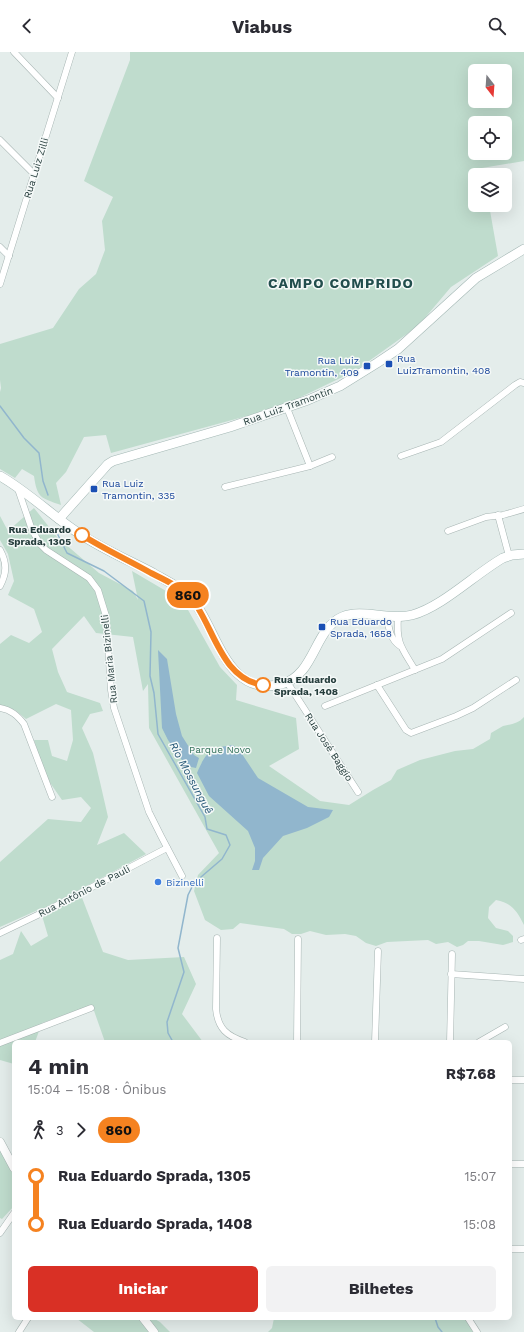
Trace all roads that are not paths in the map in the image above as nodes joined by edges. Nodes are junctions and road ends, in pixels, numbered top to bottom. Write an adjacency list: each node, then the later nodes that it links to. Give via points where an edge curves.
1 (14, 52): 3 (street)
2 (72, 52): 3 (street, Rua Luiz Zilli)
3 (58, 98): 5 (street, Rua Luiz Zilli)
4 (0, 140): 5 (street)
5 (34, 174): 8 (street, Rua Luiz Zilli)
6 (0, 247): 8 (street)
7 (524, 249): 11 (main road, Rua Luiz Tramontin, via 476,278 407,342 378,363 327,393)
8 (9, 256): 9 (street, Rua Luiz Zilli)
9 (0, 284)
10 (524, 383): 12 (street, via 515,385 441,442)
11 (287, 408): 14 (street); 20 (main road, Rua Luiz Tramontin, via 113,461)
12 (401, 456)
13 (332, 457): 14 (street)
14 (310, 466): 17 (street)
15 (0, 476): 16 (main road)
16 (18, 487): 20 (main road); 38 (street, Rua Maria Bizinelli, via 32,530 40,544 89,578 98,590 106,616 114,708 149,812)
17 (225, 487)
18 (524, 509): 19 (street)
19 (498, 515): 21 (street); 24 (street)
20 (59, 519): 32 (main road, via 82,536 173,584 188,595 198,608 224,656 245,678 266,685)
21 (448, 531)
22 (0, 550): 25 (street, via 6,564 6,573)
23 (524, 554): 24 (main road)
24 (510, 555): 28 (main road, via 430,608)
25 (0, 586)
26 (511, 612): 30 (street, via 448,656)
27 (387, 617): 28 (main road); 29 (street, via 391,636); 32 (main road, via 354,614 335,621 302,671)
28 (398, 617): 29 (street, via 397,632)
29 (400, 646): 30 (street)
30 (415, 670): 33 (street)
31 (516, 680): 33 (street, via 473,708 411,733 406,730)
32 (287, 682): 36 (street, Rua José Baggio)
33 (377, 685): 34 (street)
34 (325, 706)
35 (0, 708): 37 (street, via 13,713 24,724)
36 (358, 792)
37 (52, 797)
38 (167, 848): 39 (street, Rua Maria Bizinelli); 40 (street, Rua Antônio de Pauli)
39 (182, 876)
40 (0, 933)
41 (217, 938): 49 (street, via 218,1020 223,1030)
42 (298, 939): 50 (street)
43 (378, 951): 51 (street)
44 (452, 954): 45 (street)
45 (451, 974): 46 (street); 52 (street)
46 (524, 979)
47 (91, 1008): 54 (street)
48 (505, 1027): 53 (street)
49 (241, 1040)
50 (297, 1040)
51 (375, 1040)
52 (450, 1040)
53 (482, 1040)
54 (0, 1043)
55 (512, 1080): 56 (street)
56 (524, 1080)
57 (0, 1142): 58 (street)
58 (12, 1164)
59 (512, 1164): 60 (street)
60 (524, 1164)
61 (12, 1216): 62 (street)
62 (0, 1233)
63 (512, 1249): 64 (street)
64 (524, 1249)
65 (27, 1320): 68 (street)
66 (145, 1320): 69 (street)
67 (469, 1320): 70 (street)
68 (19, 1332)
69 (154, 1332)
70 (477, 1332)

